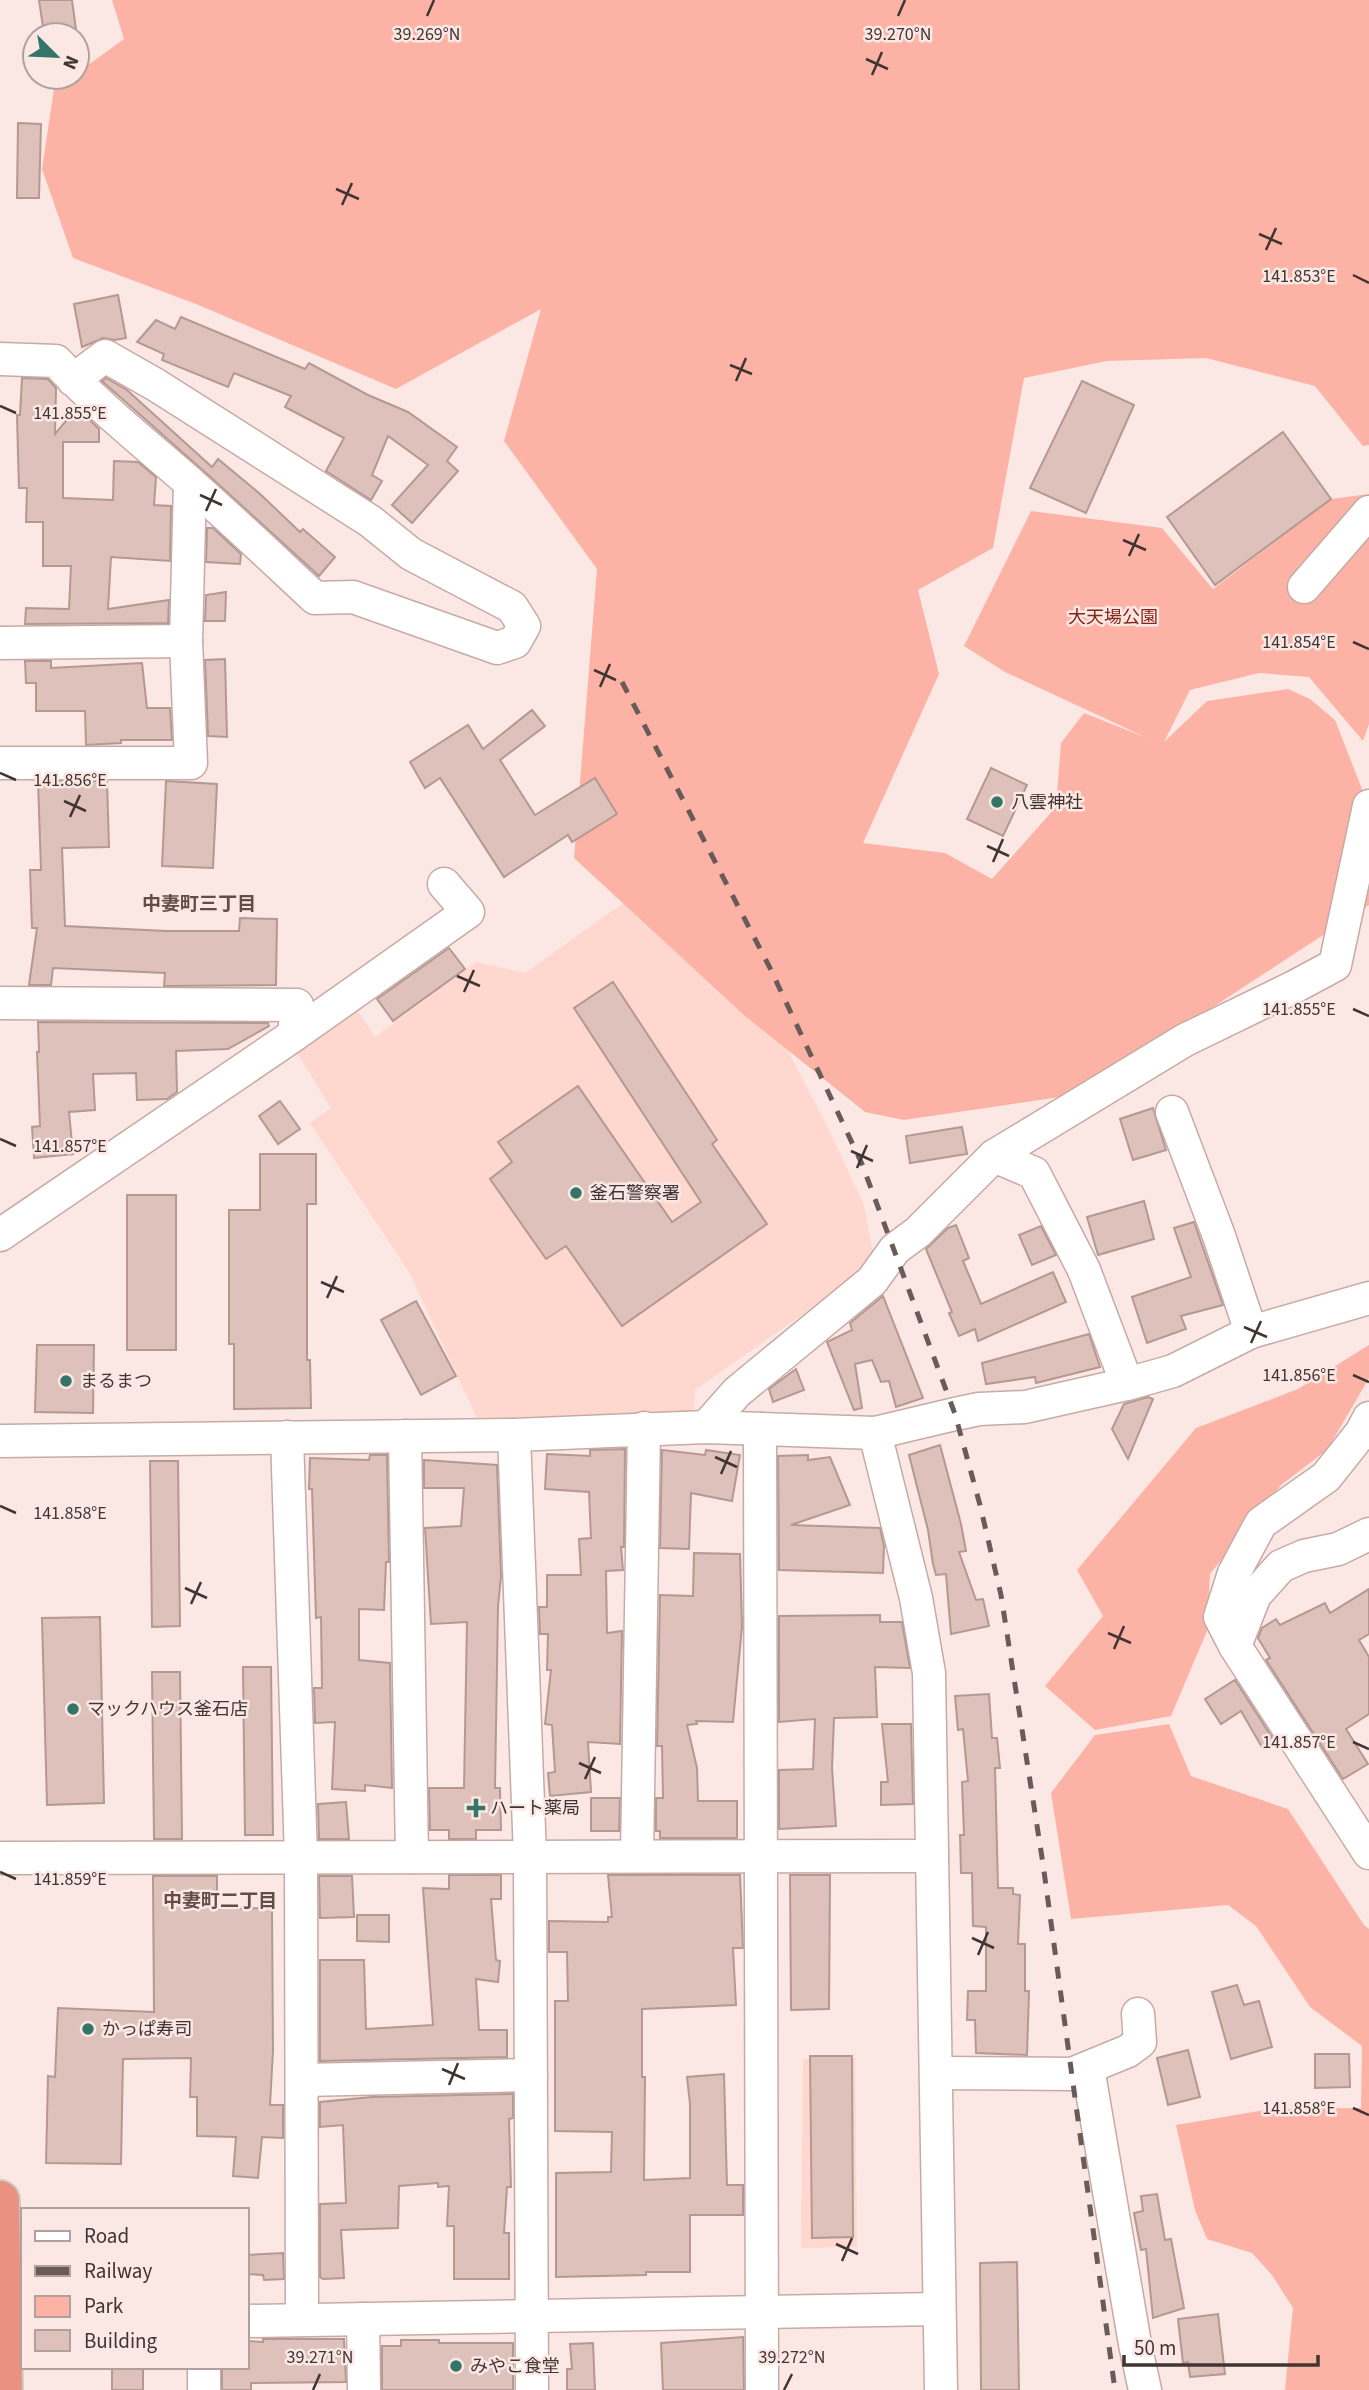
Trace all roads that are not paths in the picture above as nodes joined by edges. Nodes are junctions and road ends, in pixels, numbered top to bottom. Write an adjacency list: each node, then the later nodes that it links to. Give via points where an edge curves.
1 (0, 359): 2 (street, via 56,361)
2 (73, 380): 3 (street); 3 (street, via 105,356 370,521 411,555 512,607 524,626 515,642 497,648 353,597 315,598)
3 (190, 483): 6 (street)
4 (1369, 512): 5 (street)
5 (1304, 587)
6 (186, 641): 7 (street); 8 (street, via 191,763)
7 (0, 643)
8 (0, 763)
9 (1369, 806): 14 (street, via 1335,965 1185,1040)
10 (444, 884): 12 (street, via 468,912)
11 (0, 1003): 12 (street, via 296,1005)
12 (294, 1035): 15 (street)
13 (1172, 1112): 17 (street)
14 (994, 1156): 18 (street, via 1034,1173 1084,1270); 20 (street, via 895,1249 872,1281 737,1392)
15 (0, 1234)
16 (1369, 1298): 17 (street)
17 (1251, 1332): 18 (street, via 1173,1371)
18 (1127, 1384): 23 (street)
19 (1369, 1418): 29 (street, via 1326,1477 1261,1522 1234,1573 1220,1617)
20 (706, 1427): 21 (street); 22 (street)
21 (644, 1428): 24 (street); 32 (street)
22 (760, 1429): 23 (street); 33 (street)
23 (876, 1433): 34 (street, via 929,1673)
24 (514, 1434): 25 (street); 31 (street)
25 (405, 1436): 26 (street); 36 (street)
26 (287, 1437): 27 (street); 35 (street)
27 (0, 1441)
28 (1369, 1534): 29 (street, via 1338,1549 1281,1566 1255,1595)
29 (1235, 1646): 30 (street)
30 (1369, 1853)
31 (530, 1856): 32 (street); 36 (street); 41 (street)
32 (637, 1856): 33 (street)
33 (761, 1856): 34 (street); 45 (street)
34 (932, 1856): 40 (street)
35 (301, 1857): 36 (street); 37 (street); 42 (street)
36 (412, 1857)
37 (0, 1858)
38 (1138, 2014): 39 (street, via 1140,2042)
39 (1088, 2068): 40 (street, via 1072,2074); 58 (street)
40 (936, 2073): 44 (street)
41 (531, 2075): 42 (street); 46 (street)
42 (302, 2080): 48 (street)
43 (0, 2200): 50 (highway)
44 (939, 2309): 45 (street); 57 (street)
45 (762, 2312): 46 (street); 56 (street)
46 (531, 2316): 47 (street); 55 (street)
47 (363, 2319): 48 (street); 54 (street)
48 (302, 2320): 49 (street)
49 (248, 2321)
50 (8, 2325): 52 (highway)
51 (204, 2369): 53 (street)
52 (3, 2390)
53 (204, 2390)
54 (363, 2390)
55 (532, 2390)
56 (762, 2390)
57 (941, 2390)
58 (1145, 2390)

